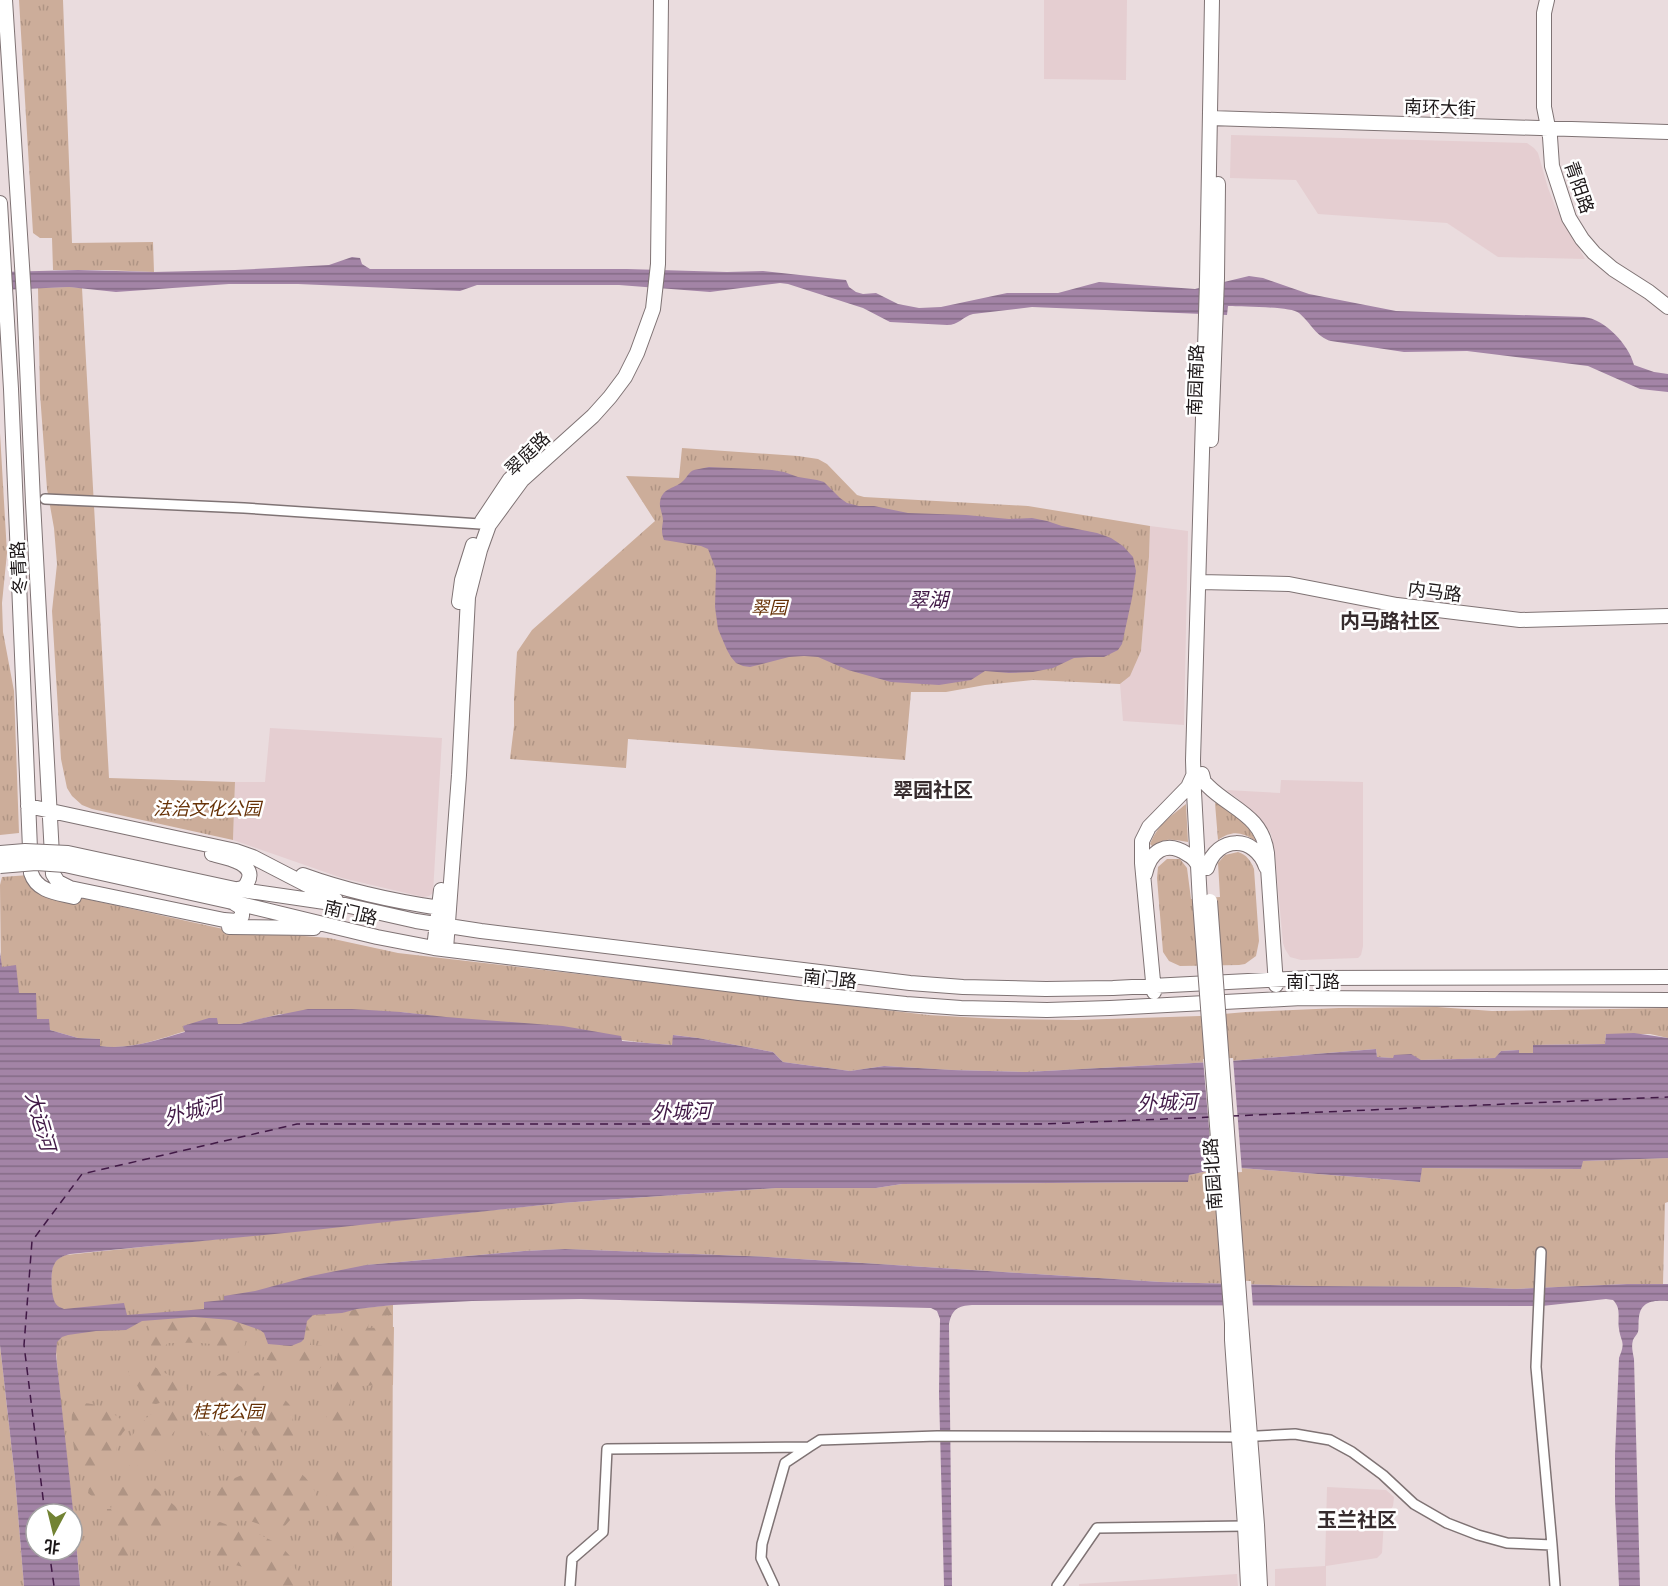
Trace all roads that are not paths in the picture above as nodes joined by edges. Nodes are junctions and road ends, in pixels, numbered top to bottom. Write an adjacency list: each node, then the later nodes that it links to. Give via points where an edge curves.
1 (5, 0): 20 (main road, 冬青路)
2 (652, 0): 11 (main road, 翠庭路)
3 (661, 0): 11 (main road, 翠庭路)
4 (1212, 0): 7 (main road, 南园南路)
5 (1221, 0): 7 (main road, 南园南路)
6 (1547, 0): 8 (main road, 青阳路, via 1543,80)
7 (1214, 118): 8 (main road, 南环大街); 16 (main road, 南园南路)
8 (1548, 128): 9 (main road, 南环大街); 13 (main road, 青阳路, via 1558,190 1582,239 1613,269)
9 (1668, 132)
10 (0, 203): 19 (main road, 冬青路)
11 (653, 264): 12 (main road, 翠庭路)
12 (651, 292): 15 (main road, 翠庭路, via 617,375 590,409 510,479); 30 (main road, 翠庭路, via 653,309 625,376 593,416 522,480 489,525 480,550 468,597)
13 (1665, 303)
14 (45, 499): 15 (street)
15 (480, 524): 29 (main road, 翠庭路, via 459,601)
16 (1203, 582): 17 (main road, 内马路, via 1290,584 1397,605 1520,620); 18 (main road, 南园南路)
17 (1668, 616)
18 (1198, 767): 24 (main road, 南园北路); 25 (main road, via 1204,782 1248,816 1262,833); 26 (main road, via 1188,787 1144,837 1141,853)
19 (28, 811): 20 (main road); 31 (main road, 冬青路, via 31,873 35,883 45,890 208,925)
20 (50, 815): 22 (main road, via 226,848); 27 (main road, via 234,860 246,867 249,875 246,885); 27 (main road, 冬青路, via 53,874 66,887 238,921 242,909)
21 (0, 853): 27 (main road, 南门路, bridge, via 68,853)
22 (253, 857): 28 (main road); 29 (main road, via 346,889)
23 (0, 866): 27 (main road, 南门路, bridge, via 65,866)
24 (1203, 868): 25 (main road, via 1221,847 1240,843 1259,852); 26 (main road, via 1184,852 1165,848 1151,858); 40 (main road, 南园北路, bridge)
25 (1269, 875): 34 (main road)
26 (1145, 882): 35 (main road)
27 (233, 896): 28 (main road, 南门路); 31 (main road, 南门路)
28 (345, 905): 30 (main road, 南门路)
29 (440, 908): 30 (main road, 翠庭路)
30 (443, 925): 32 (main road, 翠庭路); 35 (main road, 南门路, via 909,983 1028,988)
31 (337, 928): 32 (main road, 南门路)
32 (440, 948): 38 (main road, 南门路, via 906,1004 1037,1010)
33 (1668, 977): 34 (main road, 南门路)
34 (1276, 978): 35 (main road, 南门路); 36 (main road)
35 (1154, 985): 38 (main road)
36 (1277, 999): 37 (main road, 南门路); 38 (main road, 南门路)
37 (1668, 1000)
38 (1156, 1006)
39 (1541, 1252): 43 (street, via 1536,1367)
40 (1245, 1436): 41 (street, via 937,1437 820,1440); 42 (main road, 南园北路); 43 (street, via 1295,1434 1330,1440 1383,1475 1414,1504 1447,1523 1507,1543); 48 (main road, 南园北路)
41 (809, 1447): 44 (street, via 607,1449 603,1532 572,1559); 45 (street, via 785,1462 762,1544 761,1558)
42 (1245, 1526): 46 (street, via 1097,1528); 47 (main road, 南园北路)
43 (1552, 1545): 49 (street)
44 (570, 1586)
45 (774, 1586)
46 (1057, 1586)
47 (1248, 1586)
48 (1260, 1586)
49 (1555, 1586)

